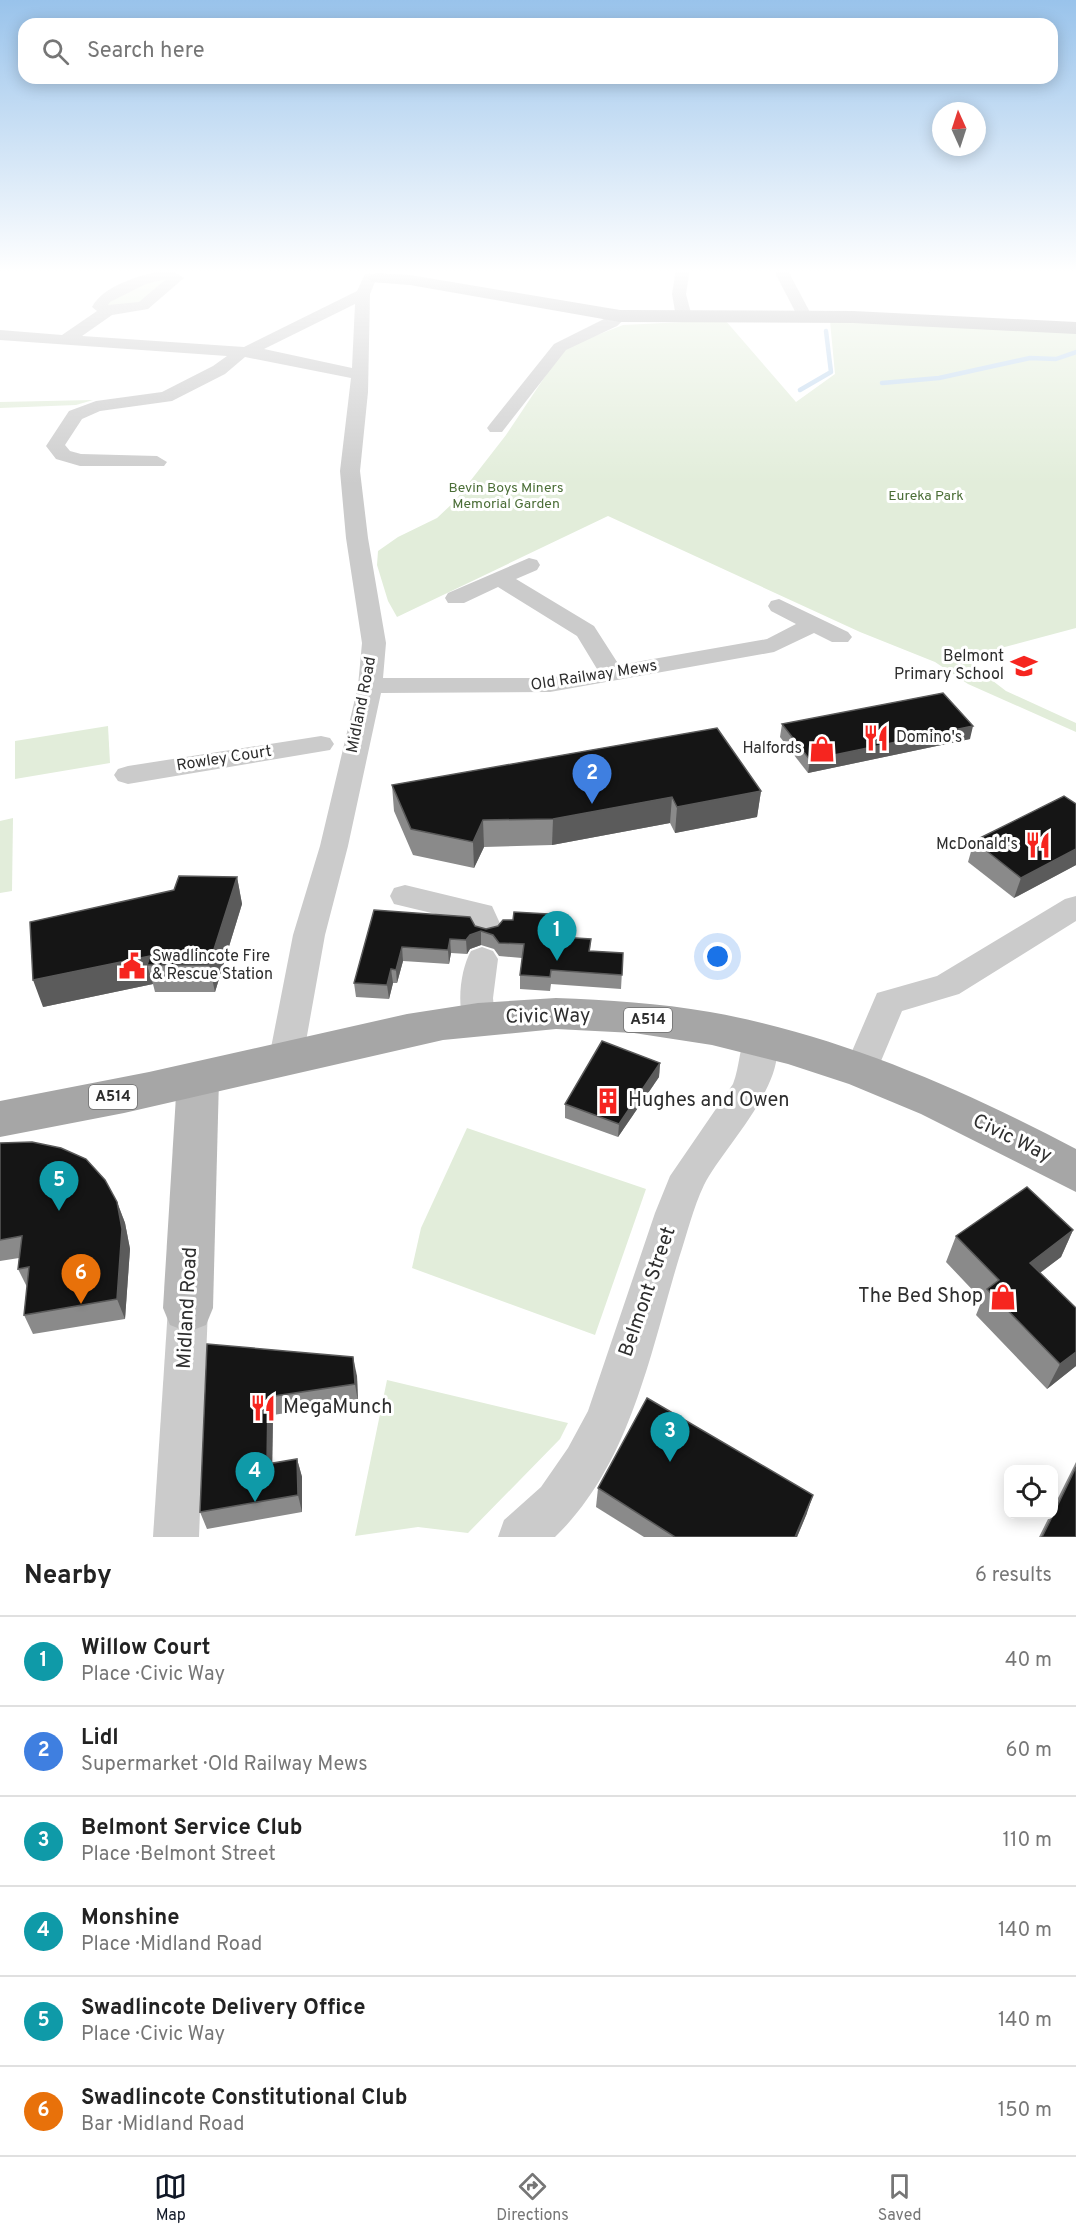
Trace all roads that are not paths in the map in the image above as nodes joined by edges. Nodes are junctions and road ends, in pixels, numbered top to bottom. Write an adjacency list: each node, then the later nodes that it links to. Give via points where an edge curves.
1 (76, 341): 5 (street)
2 (265, 341): 5 (street)
3 (363, 341): 6 (street, Midland Road)
4 (574, 341): 7 (street, via 560,347)
5 (246, 352): 6 (street); 8 (street, via 166,397 96,406 75,415 55,446 63,455 80,460)
6 (358, 374): 16 (street, Midland Road, via 350,472 374,643)
7 (496, 428)
8 (158, 462)
9 (529, 565): 10 (street)
10 (500, 579): 11 (street); 15 (street, via 586,631)
11 (456, 598)
12 (779, 606): 13 (street)
13 (812, 624): 14 (street); 15 (street, Old Railway Mews, via 774,645)
14 (840, 637)
15 (613, 675): 16 (street, Old Railway Mews, via 508,687)
16 (369, 686): 23 (street, Midland Road, via 334,846 309,934)
17 (321, 744): 18 (street, Rowley Court)
18 (128, 775)
19 (405, 896): 21 (street, via 481,914 485,944)
20 (1076, 907): 24 (street, via 947,986 889,1002)
21 (478, 1019): 22 (main road, Civic Way / A514, via 599,1015); 23 (main road, Civic Way / A514)
22 (760, 1038): 24 (main road, Civic Way / A514); 30 (street, Belmont Street, via 757,1068 747,1092 689,1176 674,1213 607,1420 584,1464 557,1503)
23 (286, 1058): 25 (main road, Civic Way / A514)
24 (861, 1070): 27 (main road, Civic Way / A514, via 1023,1141)
25 (198, 1079): 26 (main road, Civic Way / A514); 28 (main road, Midland Road)
26 (0, 1119)
27 (1076, 1172)
28 (188, 1308): 29 (street, Midland Road)
29 (176, 1537)
30 (521, 1537)

